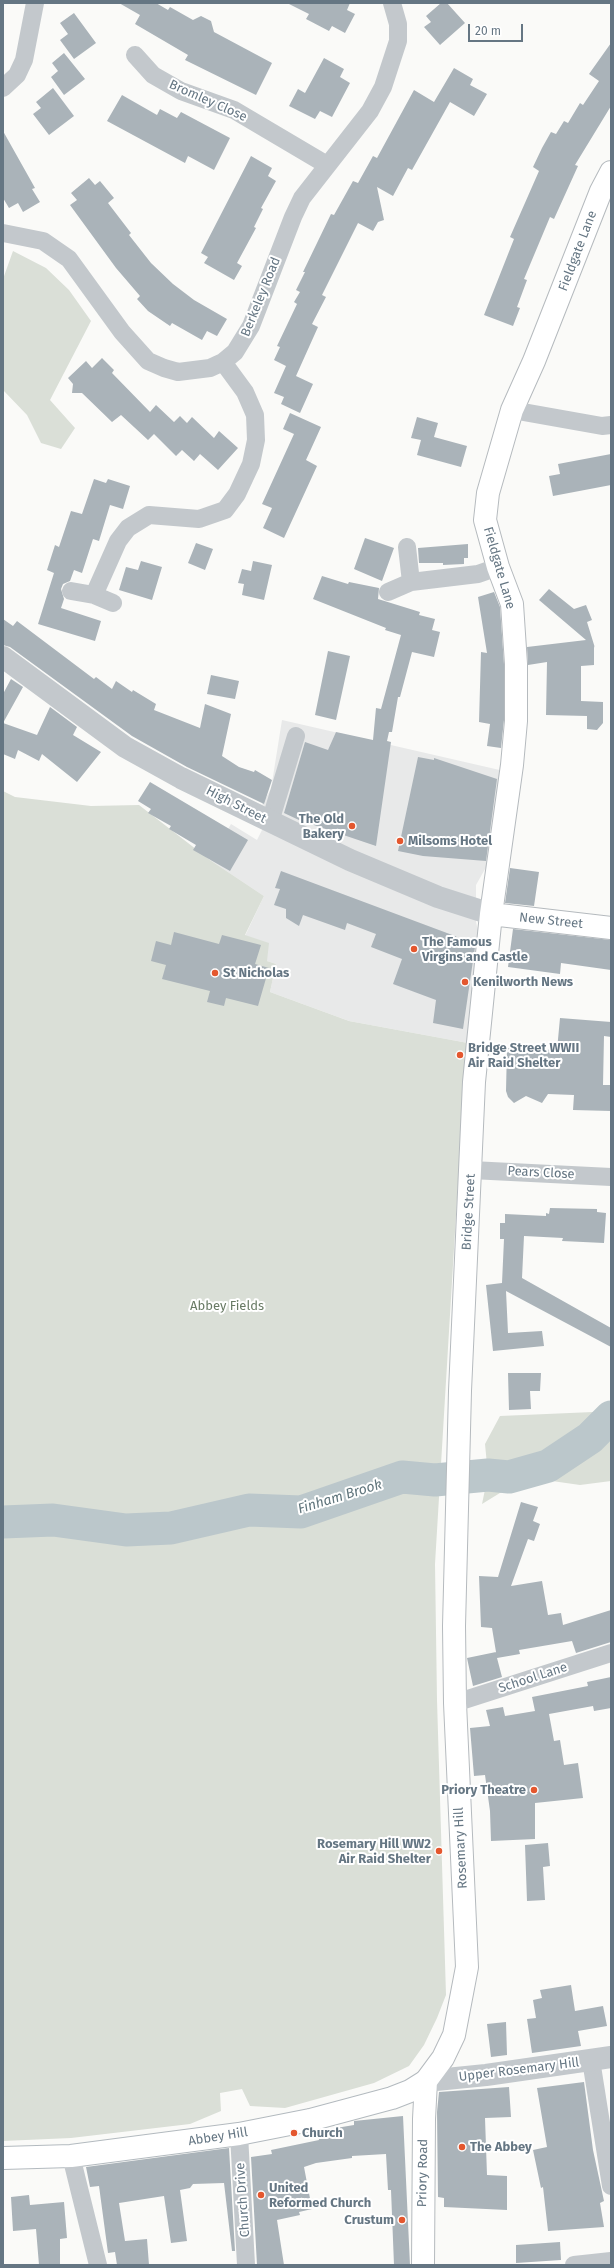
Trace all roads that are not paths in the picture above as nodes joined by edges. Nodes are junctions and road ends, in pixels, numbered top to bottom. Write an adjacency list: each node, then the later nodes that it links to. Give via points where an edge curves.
1 (35, 3): 4 (street, via 24,60 17,74)
2 (392, 3): 5 (street, Berkeley Road, via 398,24 398,41 383,87 370,111)
3 (135, 55): 5 (street, Bromley Close, via 153,75 181,91 234,110)
4 (3, 88)
5 (327, 165): 8 (street, Berkeley Road, via 302,198 293,217 251,326 243,341)
6 (611, 172): 9 (main road, Fieldgate Lane)
7 (3, 232): 8 (street, Berkeley Road, via 43,241 69,259 122,332 148,361 178,372 210,368)
8 (223, 362): 16 (street, via 245,392 255,415 256,440 251,464 237,494 225,510 199,519 149,515 128,528 118,541)
9 (512, 410): 10 (street, via 602,426); 12 (main road, Fieldgate Lane, via 488,493 485,520)
10 (611, 425)
11 (407, 547): 13 (street)
12 (498, 568): 13 (street, via 478,574); 21 (main road, Fieldgate Lane, via 512,604 516,721)
13 (411, 582): 15 (street)
14 (71, 590): 16 (street)
15 (388, 592)
16 (94, 595): 17 (street)
17 (113, 604)
18 (3, 657): 20 (street, High Street, via 125,747)
19 (296, 736): 20 (street)
20 (270, 822): 21 (street, High Street, via 350,860 438,897)
21 (491, 914): 22 (main road, New Street); 23 (main road, Bridge Street, via 474,1082)
22 (611, 928)
23 (471, 1170): 24 (street, Pears Close); 25 (main road, Bridge Street)
24 (611, 1177)
25 (457, 1510): 27 (main road, Rosemary Hill)
26 (611, 1653): 27 (street, School Lane)
27 (455, 1703): 29 (main road, Rosemary Hill, via 467,1967 454,2035 443,2058)
28 (601, 2059): 29 (street, Upper Rosemary Hill); 33 (street)
29 (426, 2081): 30 (main road, Abbey Hill, via 392,2098 310,2120); 37 (main road, Priory Road)
30 (239, 2134): 31 (main road, Abbey Hill); 36 (street, Church Drive)
31 (71, 2156): 32 (main road, Abbey Hill); 35 (street)
32 (3, 2158)
33 (611, 2186)
34 (611, 2261): 38 (street)
35 (98, 2265)
36 (246, 2265)
37 (423, 2265)
38 (574, 2265)

